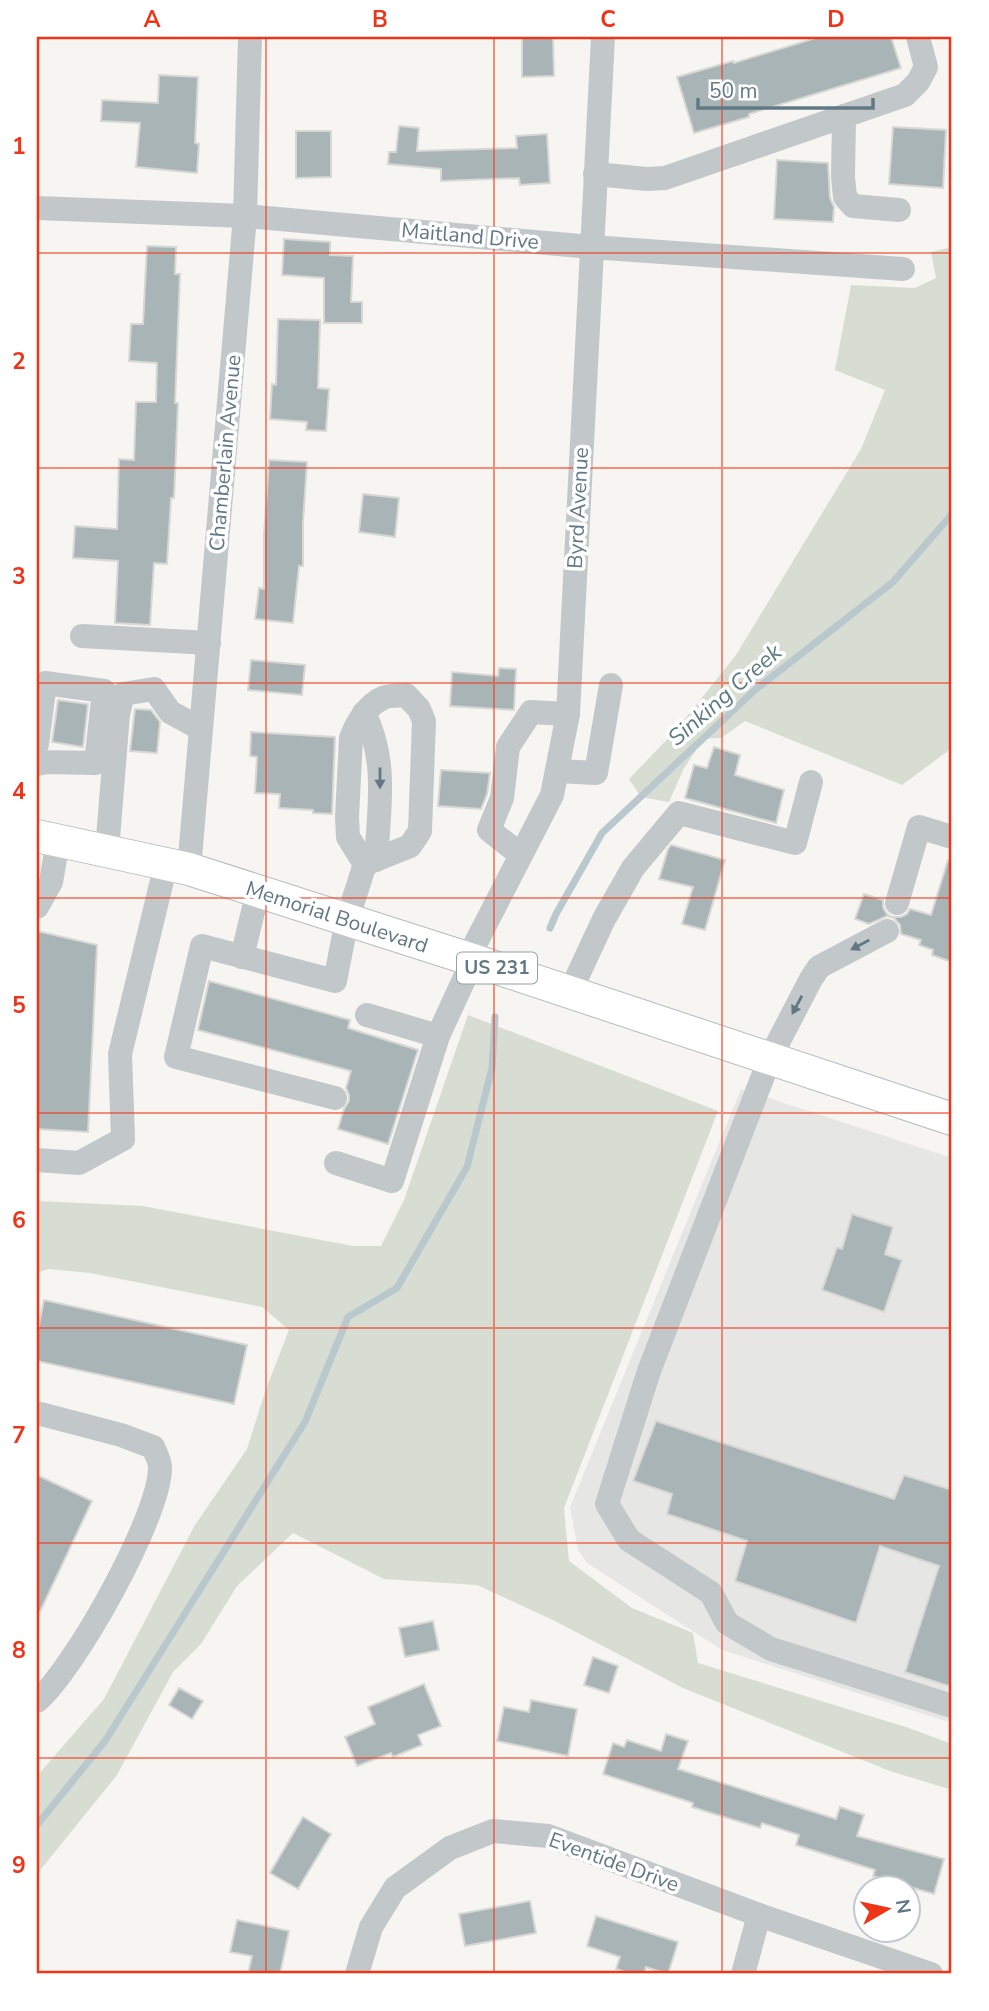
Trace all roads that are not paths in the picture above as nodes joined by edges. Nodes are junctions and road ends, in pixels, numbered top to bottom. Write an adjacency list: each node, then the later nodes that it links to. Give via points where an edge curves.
1 (250, 37): 8 (street, Chamberlain Avenue)
2 (603, 37): 5 (street, Byrd Avenue)
3 (918, 37): 4 (street, via 926,68 918,82 905,95)
4 (844, 116): 5 (street, via 665,178); 7 (street, via 845,197 853,206)
5 (595, 174): 9 (street, Byrd Avenue)
6 (37, 208): 8 (street, Maitland Drive)
7 (899, 210)
8 (245, 216): 9 (street, Maitland Drive); 12 (street, Chamberlain Avenue)
9 (591, 247): 10 (street, Maitland Drive); 14 (street, Byrd Avenue)
10 (903, 268)
11 (82, 636): 12 (street)
12 (209, 643): 15 (street, Chamberlain Avenue)
13 (611, 685): 18 (street, via 596,774)
14 (568, 714): 18 (street, Byrd Avenue); 23 (street, via 531,712 508,747 502,798 489,830)
15 (201, 729): 22 (street, via 170,712 154,689 123,694); 25 (street, Chamberlain Avenue)
16 (37, 744): 17 (street, via 45,683 104,691 96,763)
17 (37, 764)
18 (557, 771): 23 (street, Byrd Avenue, via 552,795)
19 (811, 782): 33 (street, via 795,843 679,813 632,868)
20 (952, 837): 27 (street, via 919,827)
21 (47, 838): 22 (main road, Memorial Boulevard / US 231); 28 (street, via 51,882)
22 (107, 851): 25 (main road, Memorial Boulevard / US 231)
23 (521, 855): 32 (street, Byrd Avenue)
24 (370, 862): 24 (street, one-way to 24, via 410,846 420,831 424,722 406,695 383,698 364,713 351,738 348,837); 29 (street)
25 (178, 867): 26 (main road, Memorial Boulevard / US 231); 39 (street, Chamberlain Avenue, via 120,1054 123,1139 79,1163)
26 (258, 891): 29 (main road, Memorial Boulevard / US 231); 31 (street)
27 (897, 903)
28 (37, 908)
29 (347, 920): 31 (street, via 335,981); 32 (main road, Memorial Boulevard / US 231)
30 (887, 931): 36 (street, one-way to 36, via 819,967)
31 (242, 957): 37 (street, via 202,946 176,1057)
32 (470, 959): 33 (main road, Memorial Boulevard / US 231); 35 (street, Byrd Avenue)
33 (570, 992): 36 (main road, Memorial Boulevard / US 231)
34 (367, 1015): 35 (street)
35 (438, 1037): 40 (street, Byrd Avenue, via 392,1181)
36 (770, 1058): 38 (main road, Memorial Boulevard / US 231); 43 (street, via 649,1371 607,1504 629,1540 711,1593 727,1622 771,1649)
37 (335, 1098)
38 (952, 1117)
39 (37, 1160)
40 (336, 1163)
41 (37, 1413): 42 (street, via 153,1447 161,1465 151,1510 117,1582 76,1653)
42 (37, 1701)
43 (952, 1706)
44 (758, 1915): 45 (street, Eventide Drive, via 548,1836 493,1831 450,1848 395,1888 371,1927); 46 (street); 47 (street, Eventide Drive)
45 (358, 1974)
46 (743, 1974)
47 (931, 1974)

